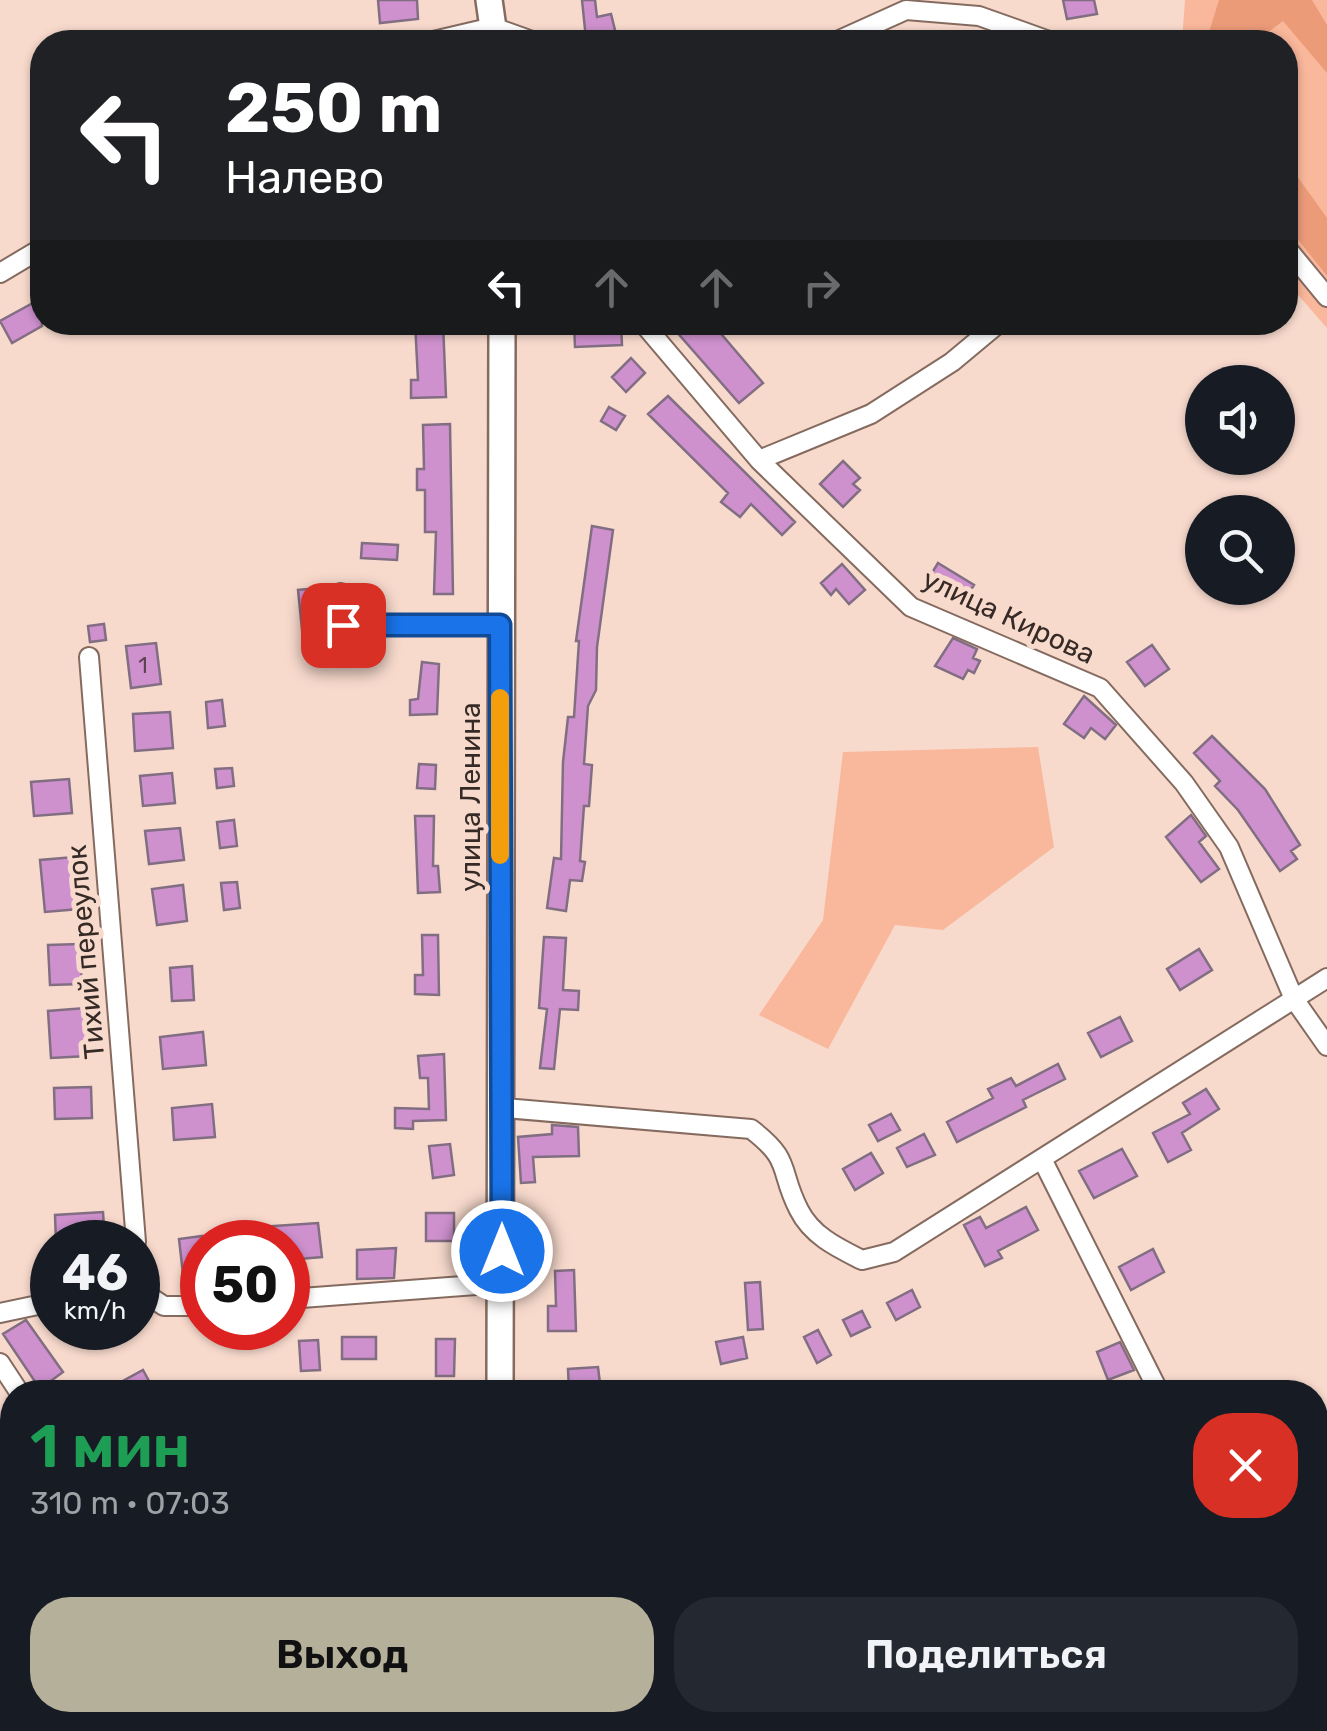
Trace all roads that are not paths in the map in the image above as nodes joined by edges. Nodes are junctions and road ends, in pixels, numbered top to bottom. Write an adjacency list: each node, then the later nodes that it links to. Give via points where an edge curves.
1 (489, 0): 2 (main road)
2 (493, 30)
3 (862, 30): 4 (street, via 906,10 979,16)
4 (1018, 30)
5 (30, 255): 7 (street)
6 (1298, 262): 8 (street)
7 (0, 273)
8 (1327, 297)
9 (502, 335): 14 (main road, улица Ленина)
10 (653, 335): 12 (street, улица Кирова)
11 (984, 335): 12 (street, via 871,414)
12 (759, 460): 17 (street, улица Кирова, via 911,607 1100,688 1184,783 1229,847)
13 (341, 593): 14 (street, via 343,625)
14 (500, 625): 19 (main road, улица Ленина)
15 (90, 657): 21 (street, Тихий переулок)
16 (1327, 978): 17 (street)
17 (1294, 1000): 18 (street, улица Кирова); 20 (street)
18 (1327, 1046)
19 (504, 1108): 20 (street, via 751,1129 778,1150 800,1213 825,1241 862,1260 894,1252); 22 (main road, улица Ленина)
20 (1043, 1161): 27 (street)
21 (134, 1220)
22 (503, 1284): 23 (street); 26 (main road, улица Ленина)
23 (310, 1298)
24 (30, 1306): 25 (street)
25 (0, 1312)
26 (500, 1380)
27 (1153, 1380)

